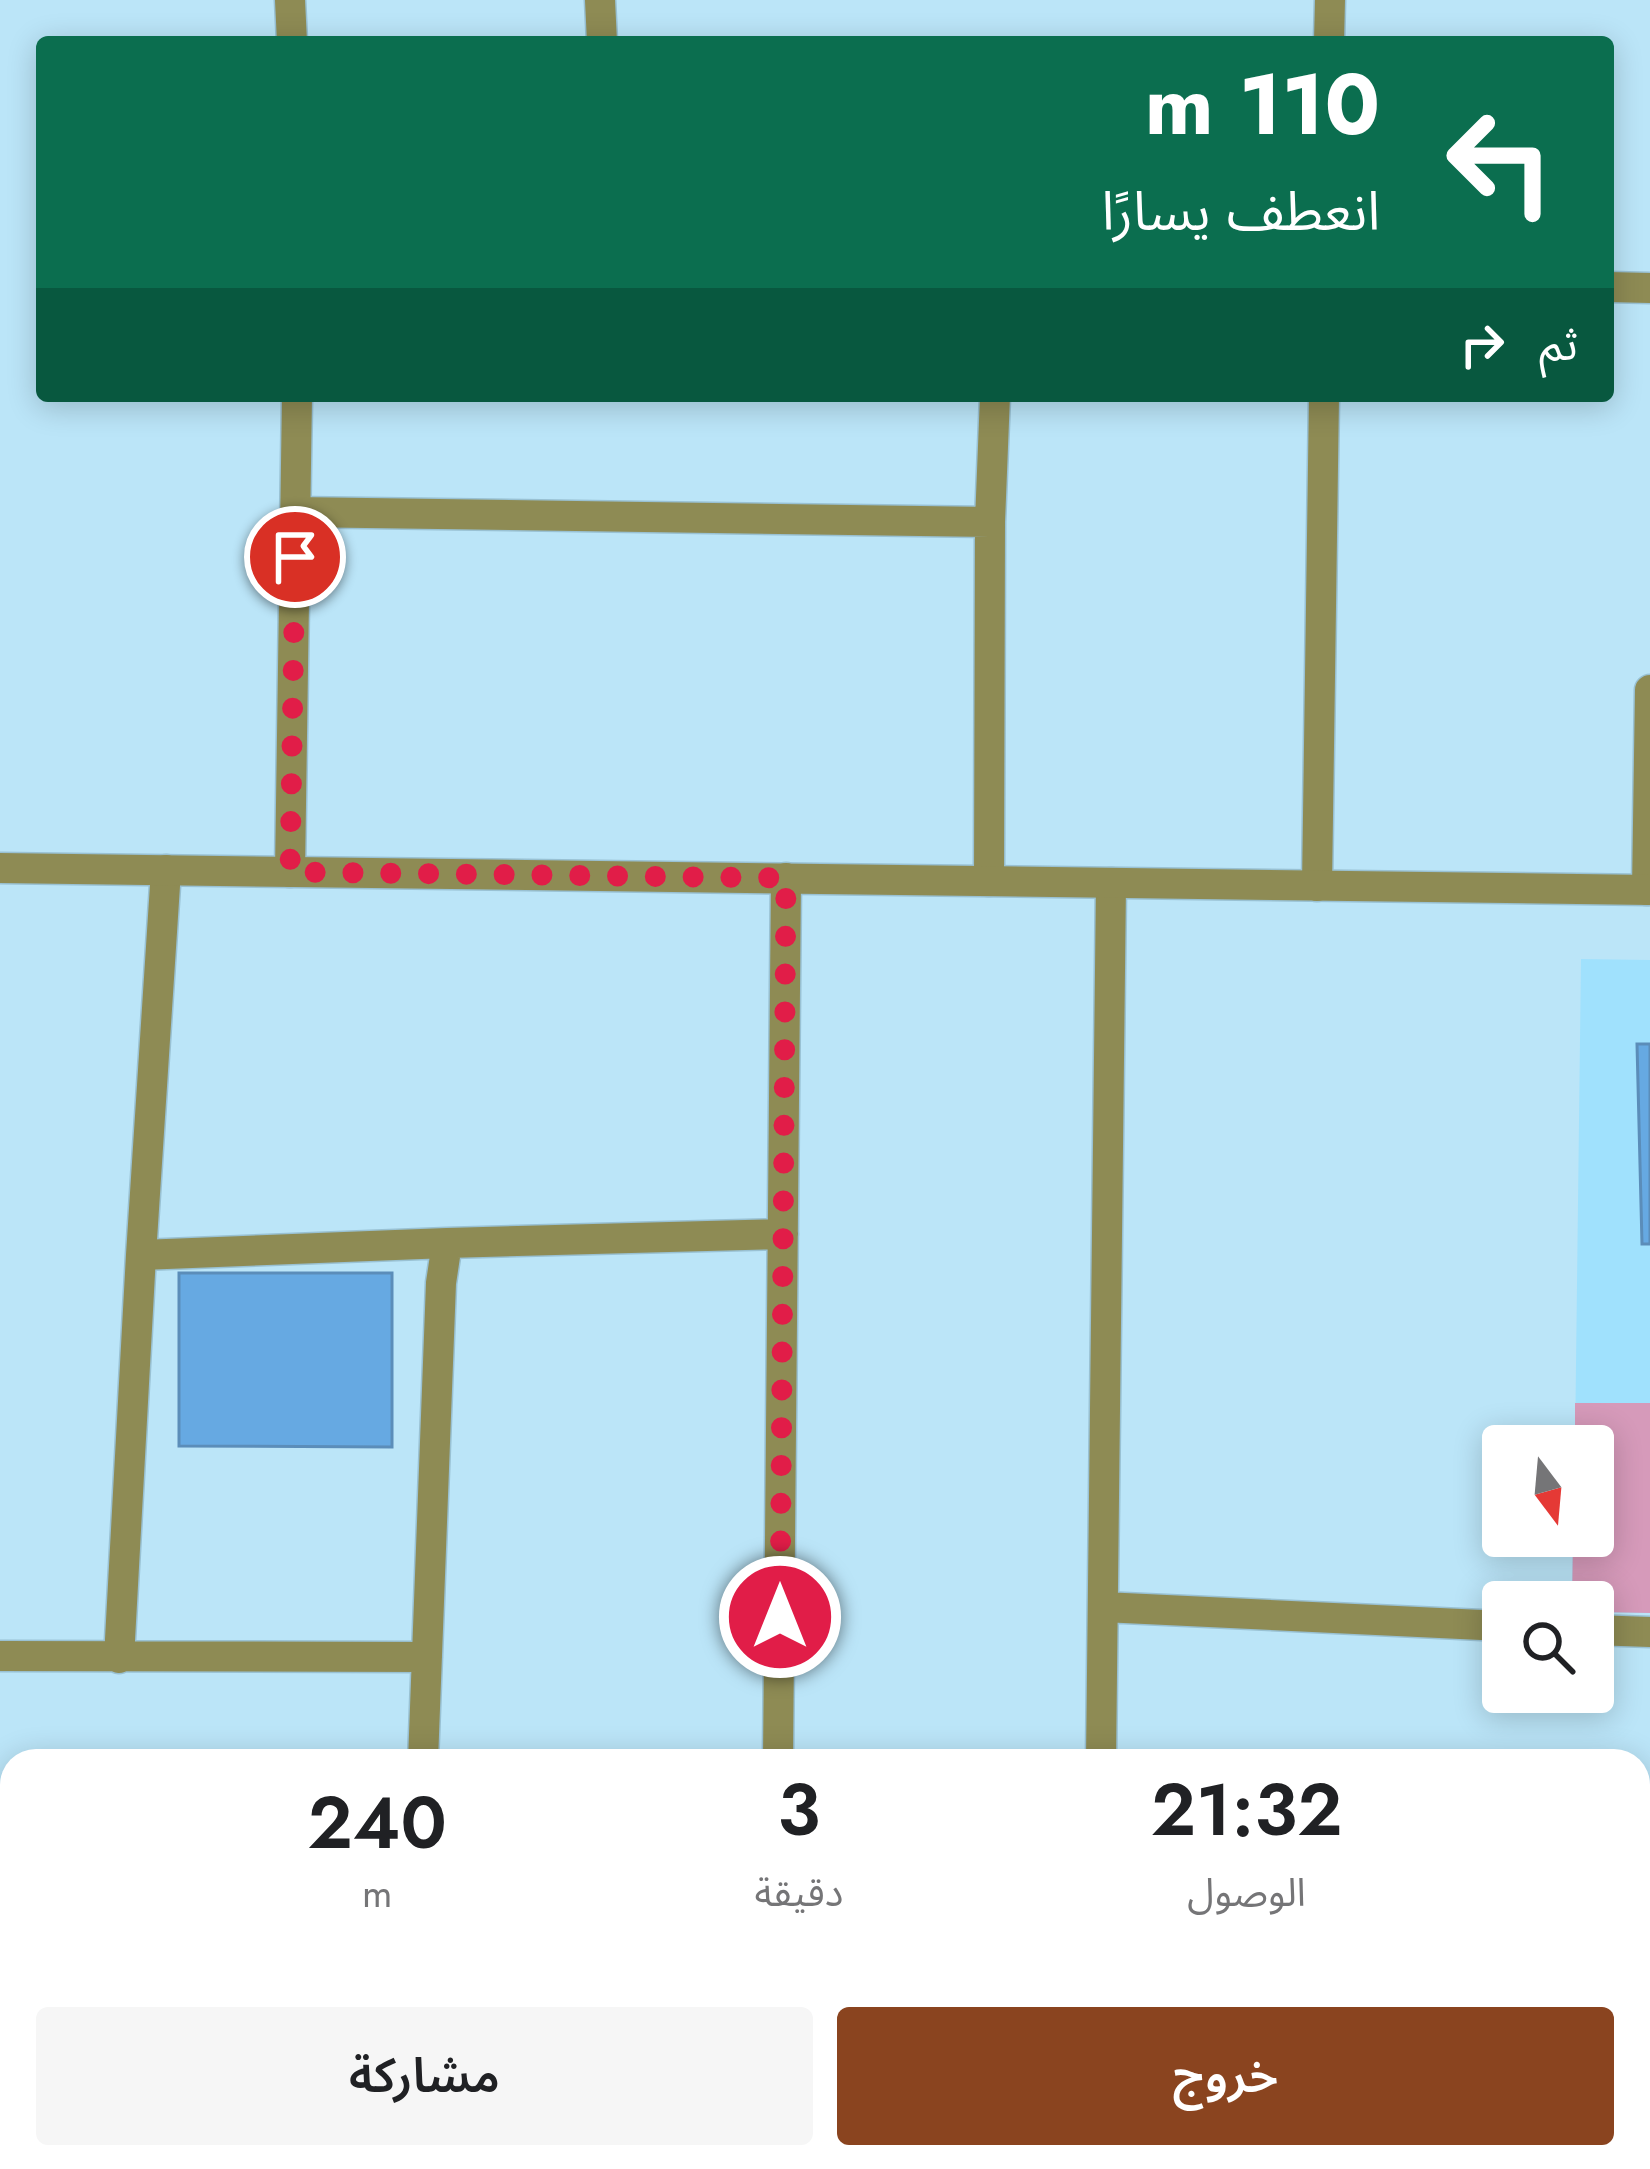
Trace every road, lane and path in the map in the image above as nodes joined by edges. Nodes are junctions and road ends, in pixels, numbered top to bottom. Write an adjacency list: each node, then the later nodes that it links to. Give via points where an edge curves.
1 (290, 0): 4 (street)
2 (600, 0): 5 (street)
3 (1330, 0): 6 (street)
4 (292, 36)
5 (602, 36)
6 (1329, 36)
7 (1614, 287): 8 (street)
8 (1650, 288)
9 (297, 402): 12 (street)
10 (995, 402): 13 (street)
11 (1324, 402): 21 (street)
12 (295, 512): 13 (street); 17 (street)
13 (990, 522): 19 (street)
14 (1650, 690): 22 (street)
15 (0, 868): 16 (street)
16 (166, 870): 17 (street); 25 (street)
17 (290, 872): 18 (street)
18 (786, 878): 19 (street); 23 (street)
19 (989, 881): 20 (street)
20 (1111, 883): 21 (street); 26 (street)
21 (1316, 886): 22 (street)
22 (1648, 890)
23 (783, 1234): 24 (street); 34 (street)
24 (447, 1244): 25 (street); 31 (street)
25 (141, 1255): 32 (street)
26 (1103, 1607): 27 (street); 35 (street)
27 (1482, 1625)
28 (1614, 1631): 29 (street)
29 (1650, 1633)
30 (0, 1656): 32 (street)
31 (427, 1657): 32 (street); 33 (street)
32 (119, 1658)
33 (423, 1749)
34 (778, 1749)
35 (1101, 1749)

